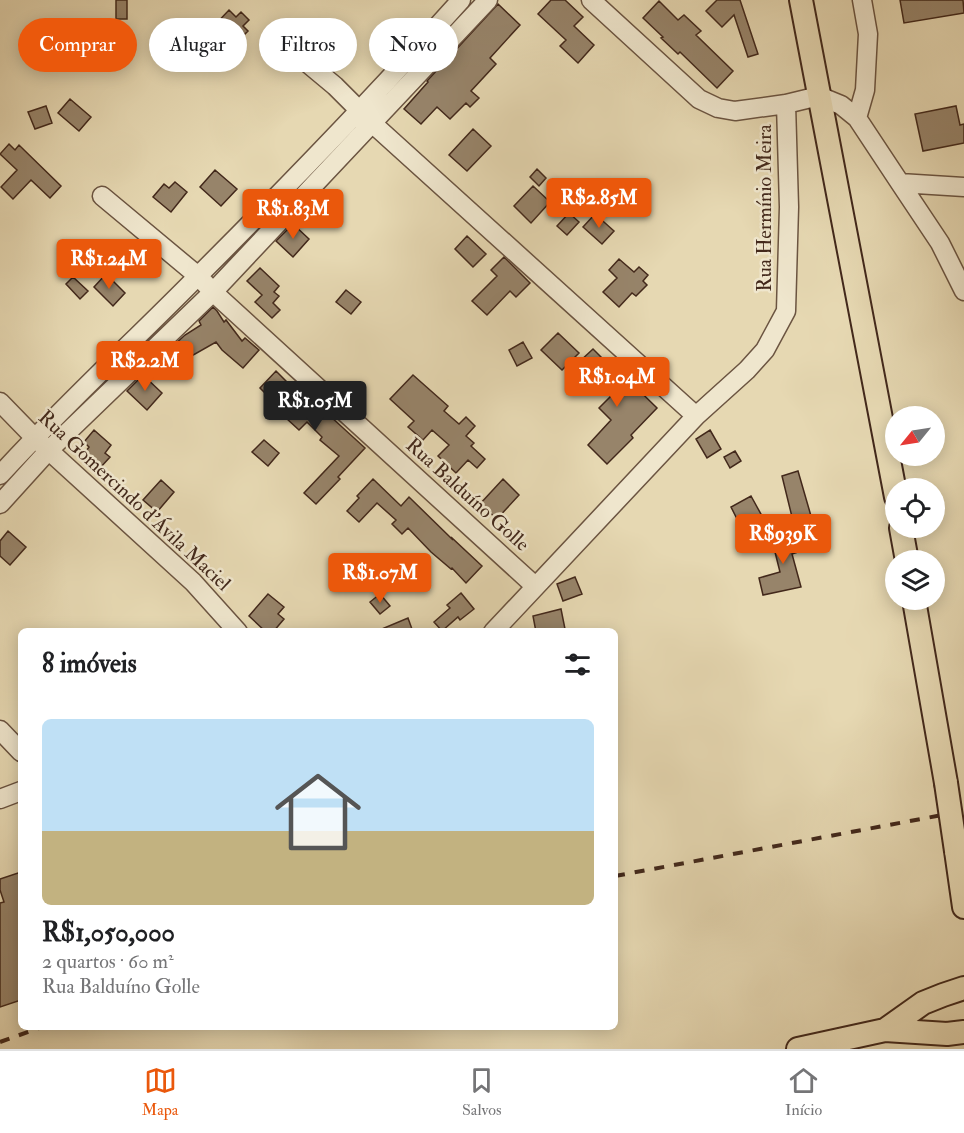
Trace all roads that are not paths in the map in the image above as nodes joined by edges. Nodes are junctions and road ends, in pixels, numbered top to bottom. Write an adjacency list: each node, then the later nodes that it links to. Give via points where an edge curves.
1 (461, 0): 9 (street)
2 (488, 0): 9 (street)
3 (591, 0): 8 (street, Rua Hermínio Meira, via 699,99 735,111)
4 (801, 0): 7 (main road)
5 (862, 0): 10 (street, via 868,34 865,90)
6 (318, 72): 9 (street)
7 (819, 96): 8 (street, Rua Hermínio Meira); 10 (street); 22 (main road)
8 (786, 104): 18 (street, Rua Hermínio Meira, via 786,311 765,350)
9 (366, 117): 14 (street); 16 (street); 18 (street)
10 (858, 118): 11 (street)
11 (900, 183): 12 (street); 15 (street, via 940,243)
12 (964, 187)
13 (102, 195): 14 (street, Rua Balduíno Golle)
14 (198, 276): 16 (street, Rua Balduíno Golle); 19 (street)
15 (964, 291)
16 (213, 292): 20 (street); 24 (street, Rua Balduíno Golle)
17 (0, 402): 19 (street, Rua Gomercindo d'Ávila Maciel)
18 (696, 416): 24 (street)
19 (34, 437): 20 (street, Rua Gomercindo d'Ávila Maciel); 21 (street)
20 (49, 450): 23 (street); 26 (street, Rua Gomercindo d'Ávila Maciel, via 193,582)
21 (0, 475)
22 (892, 478)
23 (0, 504)
24 (535, 586): 27 (street)
25 (916, 610): 32 (main road, bridge)
26 (234, 628)
27 (497, 628)
28 (0, 730): 29 (street)
29 (18, 749)
30 (18, 792): 31 (street)
31 (0, 799)
32 (964, 907)
33 (964, 988): 34 (main road, via 923,1003)
34 (885, 1030): 35 (main road); 36 (main road)
35 (964, 1032)
36 (798, 1049)

